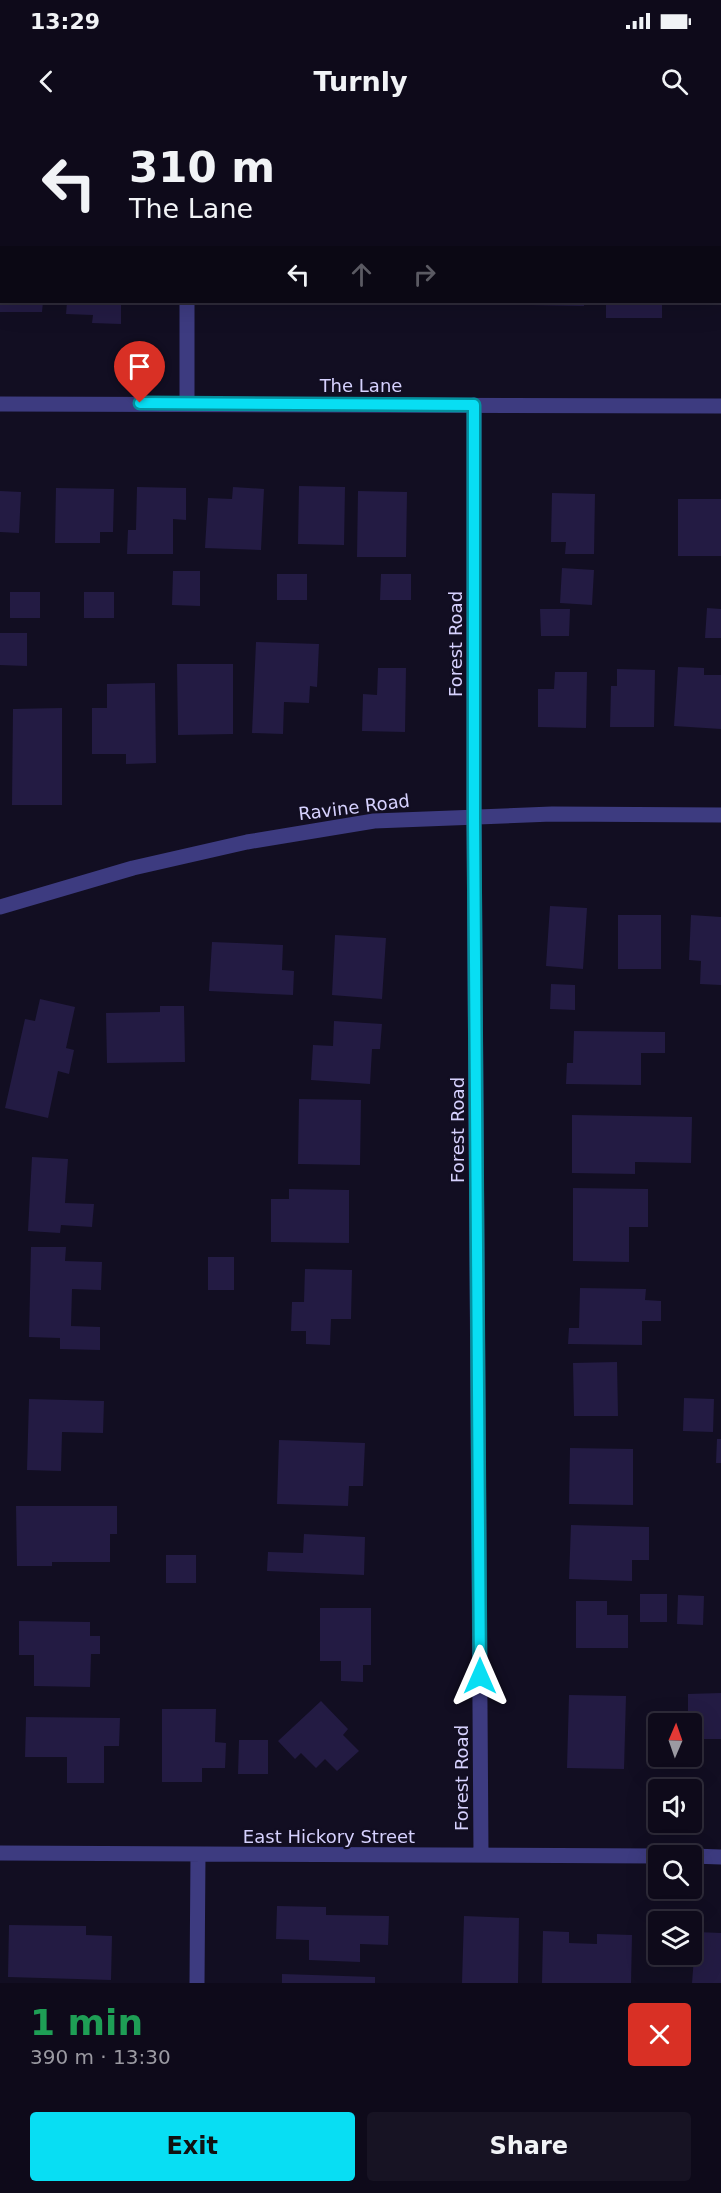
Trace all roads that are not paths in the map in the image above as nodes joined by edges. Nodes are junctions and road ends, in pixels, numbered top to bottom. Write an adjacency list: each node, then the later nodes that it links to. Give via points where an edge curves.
1 (188, 303): 2 (street)
2 (187, 403): 3 (street, The Lane); 4 (street, The Lane)
3 (0, 404)
4 (474, 405): 5 (street, The Lane); 7 (street, Forest Road)
5 (721, 406)
6 (721, 815): 7 (street, Ravine Road)
7 (474, 817): 8 (street, Ravine Road, via 374,821 247,842 134,868); 11 (street, Forest Road)
8 (0, 907)
9 (0, 1853): 10 (street, East Hickory Street)
10 (198, 1855): 11 (street, East Hickory Street); 15 (street)
11 (481, 1855): 12 (street, East Hickory Street)
12 (648, 1856)
13 (702, 1856): 14 (street)
14 (721, 1857)
15 (197, 1983)

